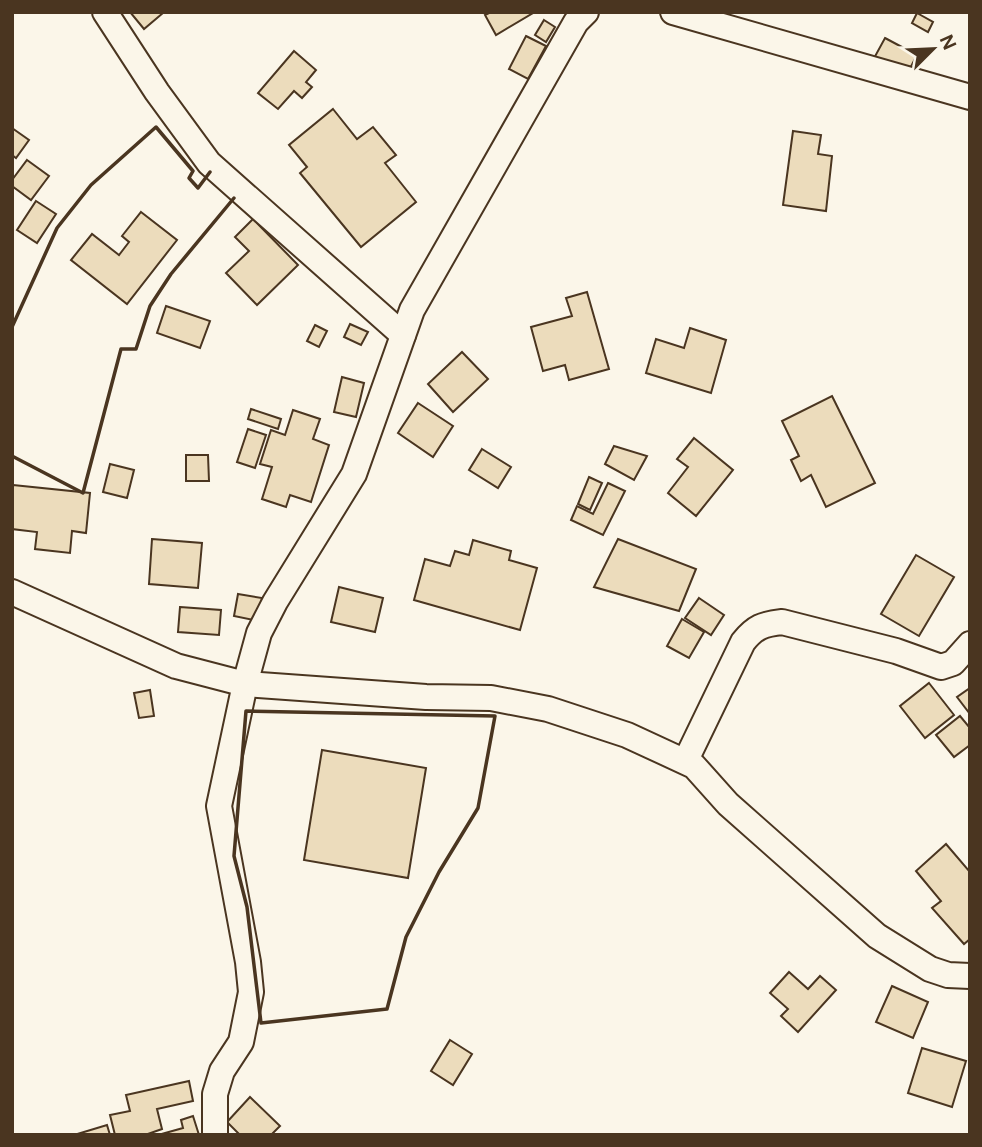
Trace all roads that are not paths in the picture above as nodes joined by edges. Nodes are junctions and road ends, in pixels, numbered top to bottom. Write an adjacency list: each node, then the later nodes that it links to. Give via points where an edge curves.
1 (105, 12): 5 (street, via 209,163)
2 (586, 12): 5 (street, via 576,22 412,310)
3 (673, 12): 4 (street)
4 (970, 97)
5 (403, 335): 8 (street, via 354,474 275,602 259,633)
6 (12, 592): 8 (street, via 176,666)
7 (970, 644): 9 (street, via 953,663 942,667 782,622 764,624 743,642)
8 (245, 684): 9 (street, via 491,698 548,709); 11 (street, via 219,806 251,992 241,1042 222,1071 215,1094)
9 (685, 760): 10 (street, via 877,936 930,969)
10 (970, 976)
11 (215, 1135)

